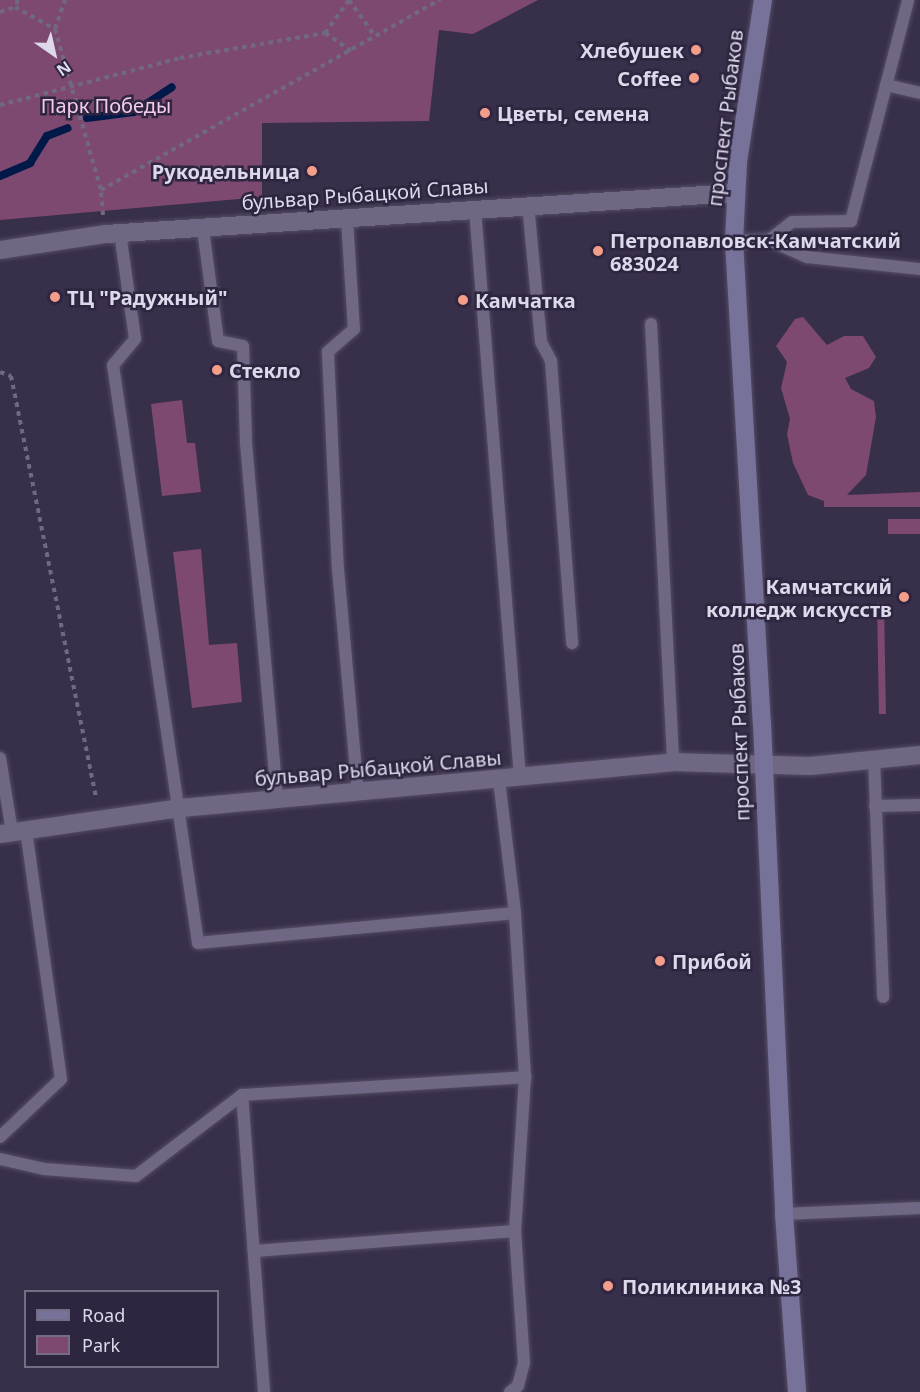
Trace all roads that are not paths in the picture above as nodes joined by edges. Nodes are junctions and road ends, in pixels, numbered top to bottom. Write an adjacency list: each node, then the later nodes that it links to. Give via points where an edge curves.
1 (763, 0): 5 (main road, проспект Рыбаков)
2 (908, 0): 3 (lane)
3 (886, 85): 4 (lane); 11 (lane, via 851,221 792,222)
4 (920, 93)
5 (735, 193): 6 (street, бульвар Рыбацкой Славы); 12 (main road, проспект Рыбаков)
6 (528, 204): 7 (street, бульвар Рыбацкой Славы); 16 (lane, via 541,342 551,361)
7 (474, 209): 8 (street, бульвар Рыбацкой Славы); 22 (lane)
8 (347, 219): 9 (street, бульвар Рыбацкой Славы); 24 (lane, via 354,329 328,352 338,569)
9 (203, 229): 10 (street, бульвар Рыбацкой Славы); 25 (lane, via 218,341 243,346 246,443)
10 (113, 234): 13 (street, бульвар Рыбацкой Славы); 28 (lane, via 135,339 113,364)
11 (769, 240): 12 (lane); 14 (lane, via 807,257)
12 (734, 241): 21 (main road, проспект Рыбаков)
13 (0, 250)
14 (920, 268)
15 (651, 324): 20 (lane)
16 (572, 644)
17 (920, 755): 19 (street, бульвар Рыбацкой Славы)
18 (0, 758): 29 (lane)
19 (874, 758): 21 (street, бульвар Рыбацкой Славы, via 810,766); 27 (lane)
20 (673, 762): 21 (street, бульвар Рыбацкой Славы); 22 (street, бульвар Рыбацкой Славы)
21 (762, 762): 37 (main road, проспект Рыбаков)
22 (520, 777): 23 (street, бульвар Рыбацкой Славы)
23 (499, 780): 24 (street, бульвар Рыбацкой Славы); 30 (lane)
24 (358, 793): 25 (street, бульвар Рыбацкой Славы)
25 (277, 800): 28 (street, бульвар Рыбацкой Славы)
26 (920, 805): 27 (lane)
27 (874, 806): 31 (lane)
28 (181, 808): 29 (street, бульвар Рыбацкой Славы); 30 (lane, via 198,943)
29 (12, 832): 34 (lane, via 61,1079)
30 (515, 913): 32 (lane)
31 (883, 997)
32 (525, 1077): 33 (lane); 38 (lane)
33 (242, 1095): 35 (lane, via 136,1176 44,1169); 39 (lane)
34 (0, 1137)
35 (0, 1159)
36 (920, 1208): 37 (lane)
37 (784, 1214): 42 (main road, проспект Рыбаков)
38 (515, 1231): 39 (lane); 41 (lane, via 524,1363 518,1386)
39 (254, 1251): 40 (lane)
40 (264, 1392)
41 (510, 1392)
42 (797, 1392)

